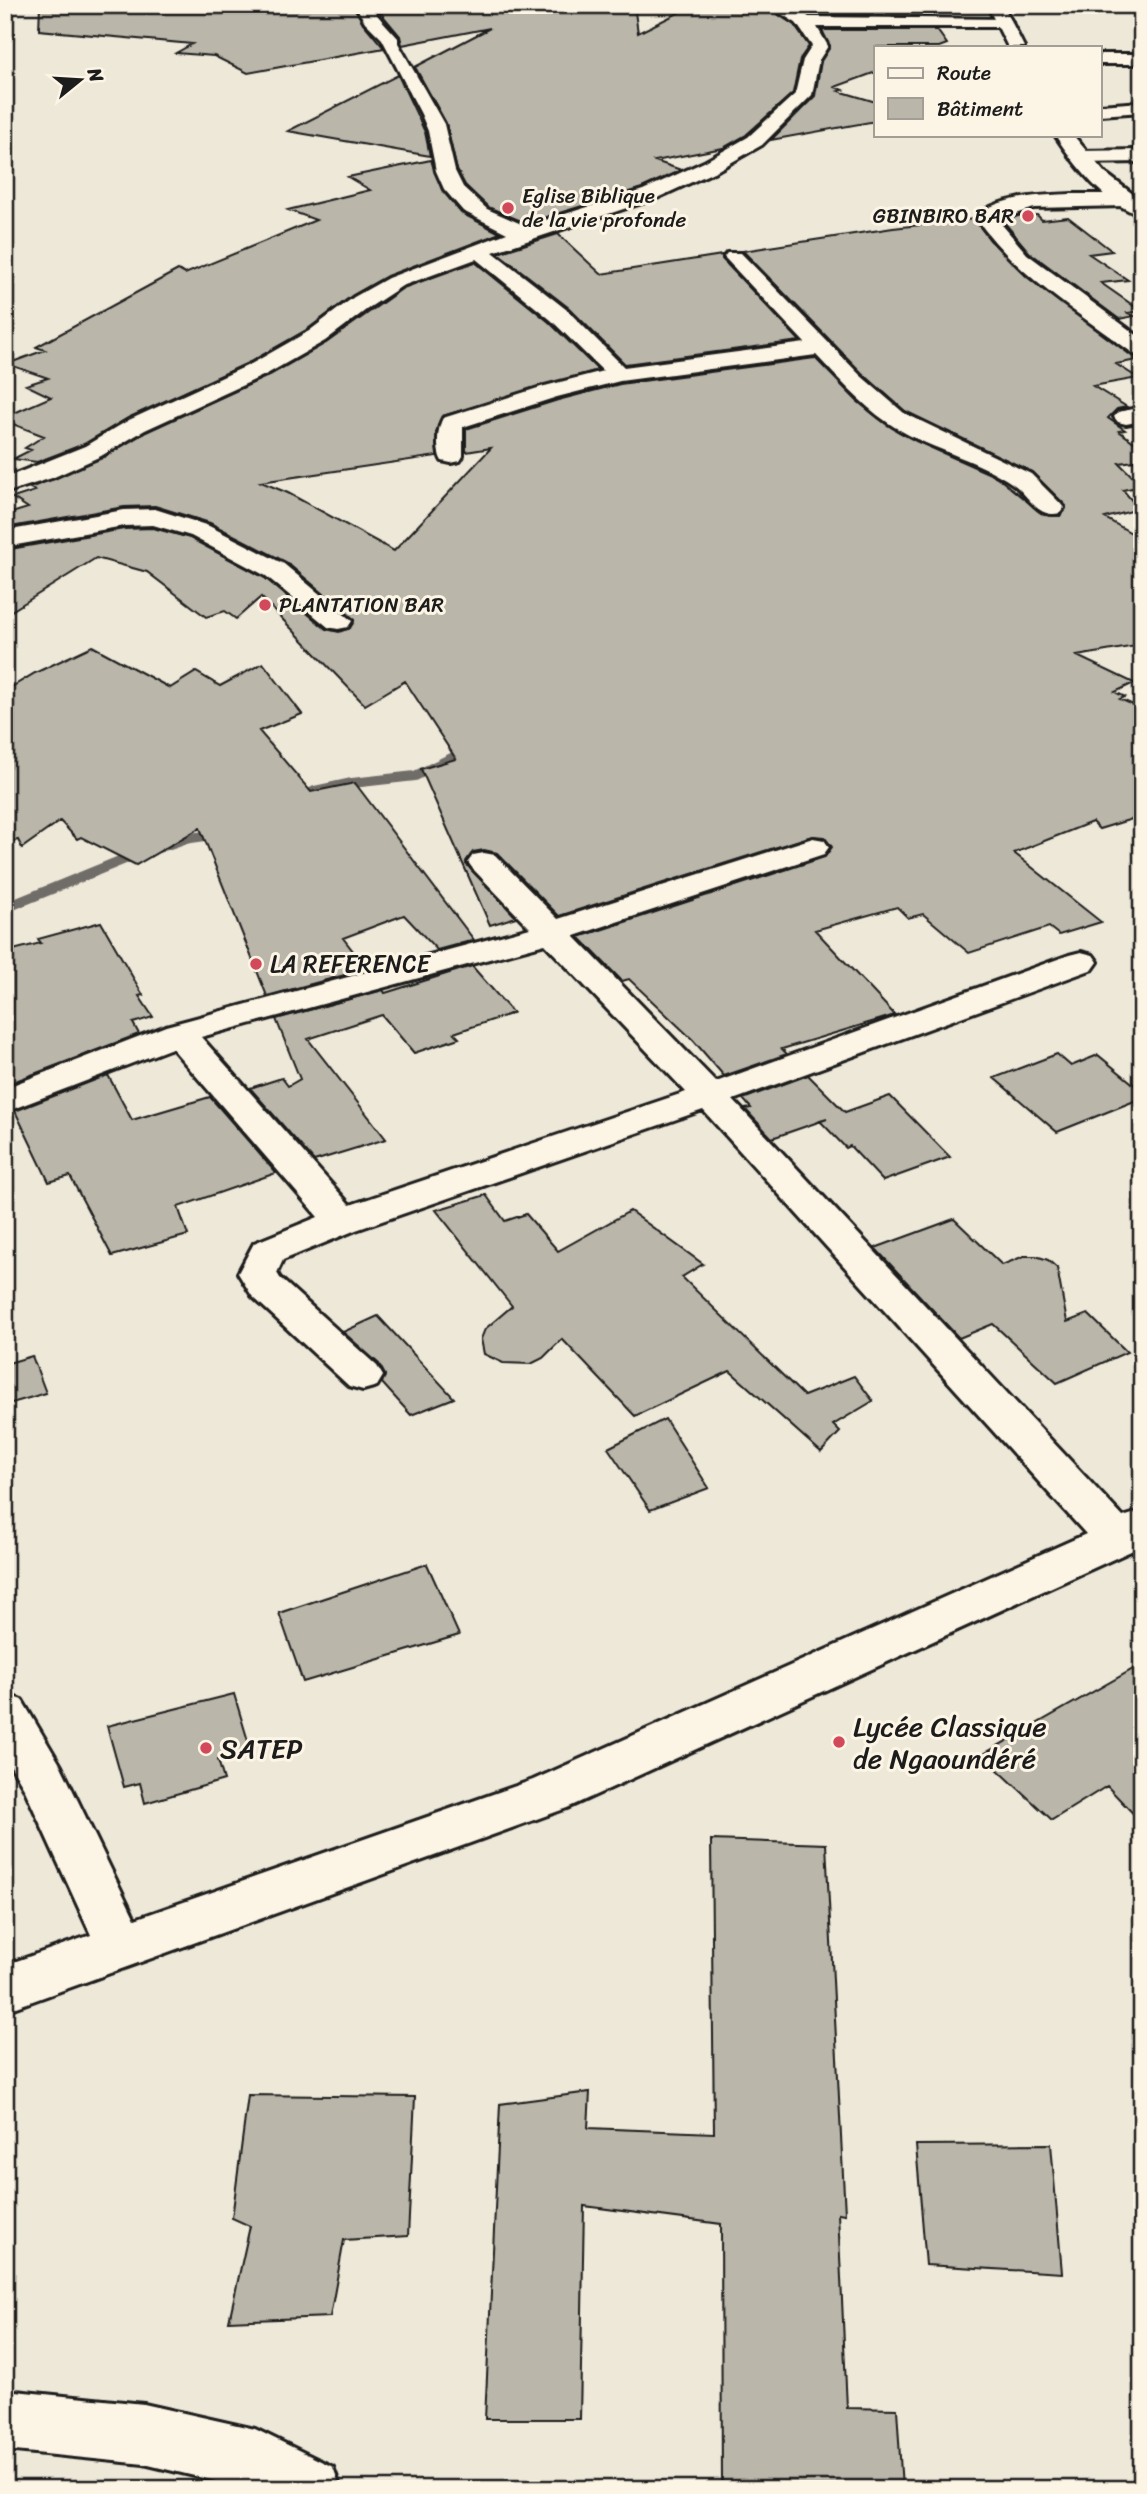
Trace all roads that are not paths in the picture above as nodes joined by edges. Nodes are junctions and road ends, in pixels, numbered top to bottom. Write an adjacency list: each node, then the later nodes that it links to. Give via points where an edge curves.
1 (363, 5): 16 (street, via 390,40 436,126 448,177 461,200 478,214)
2 (775, 5): 4 (street, via 797,13)
3 (995, 5): 5 (street)
4 (804, 22): 5 (street); 16 (street, via 820,46 811,60 803,95 755,141 650,194)
5 (1004, 22): 6 (street)
6 (1016, 46)
7 (1102, 59): 8 (street)
8 (1142, 59)
9 (1142, 97): 10 (street)
10 (1104, 103): 11 (street)
11 (1142, 107)
12 (1065, 136): 14 (street)
13 (1142, 156): 14 (street)
14 (1078, 157): 15 (street)
15 (1133, 205): 20 (street, via 1018,205 986,218 1020,258)
16 (525, 233): 17 (street)
17 (479, 251): 21 (street, via 559,315); 23 (street, via 394,282 317,336 259,369 137,425 93,451)
18 (734, 257): 19 (street)
19 (821, 348): 21 (street); 24 (street, via 896,418 1022,479)
20 (1142, 349)
21 (619, 374): 22 (street, via 450,423)
22 (451, 456)
23 (5, 486)
24 (1051, 508)
25 (5, 539): 26 (street, via 124,519 165,519 200,531 275,570)
26 (338, 621)
27 (813, 846): 29 (street)
28 (484, 862): 29 (street)
29 (552, 932): 31 (street); 32 (street)
30 (1081, 962): 32 (street)
31 (178, 1033): 33 (street); 34 (street)
32 (710, 1096): 34 (street); 36 (street)
33 (5, 1101)
34 (343, 1221): 35 (street, via 268,1252 257,1273 265,1287)
35 (363, 1376)
36 (1129, 1532): 38 (street, via 550,1794)
37 (5, 1713): 38 (street, via 44,1780)
38 (122, 1946): 39 (street)
39 (5, 1988)
40 (5, 2420): 41 (street, via 144,2434 255,2459)
41 (312, 2489)

